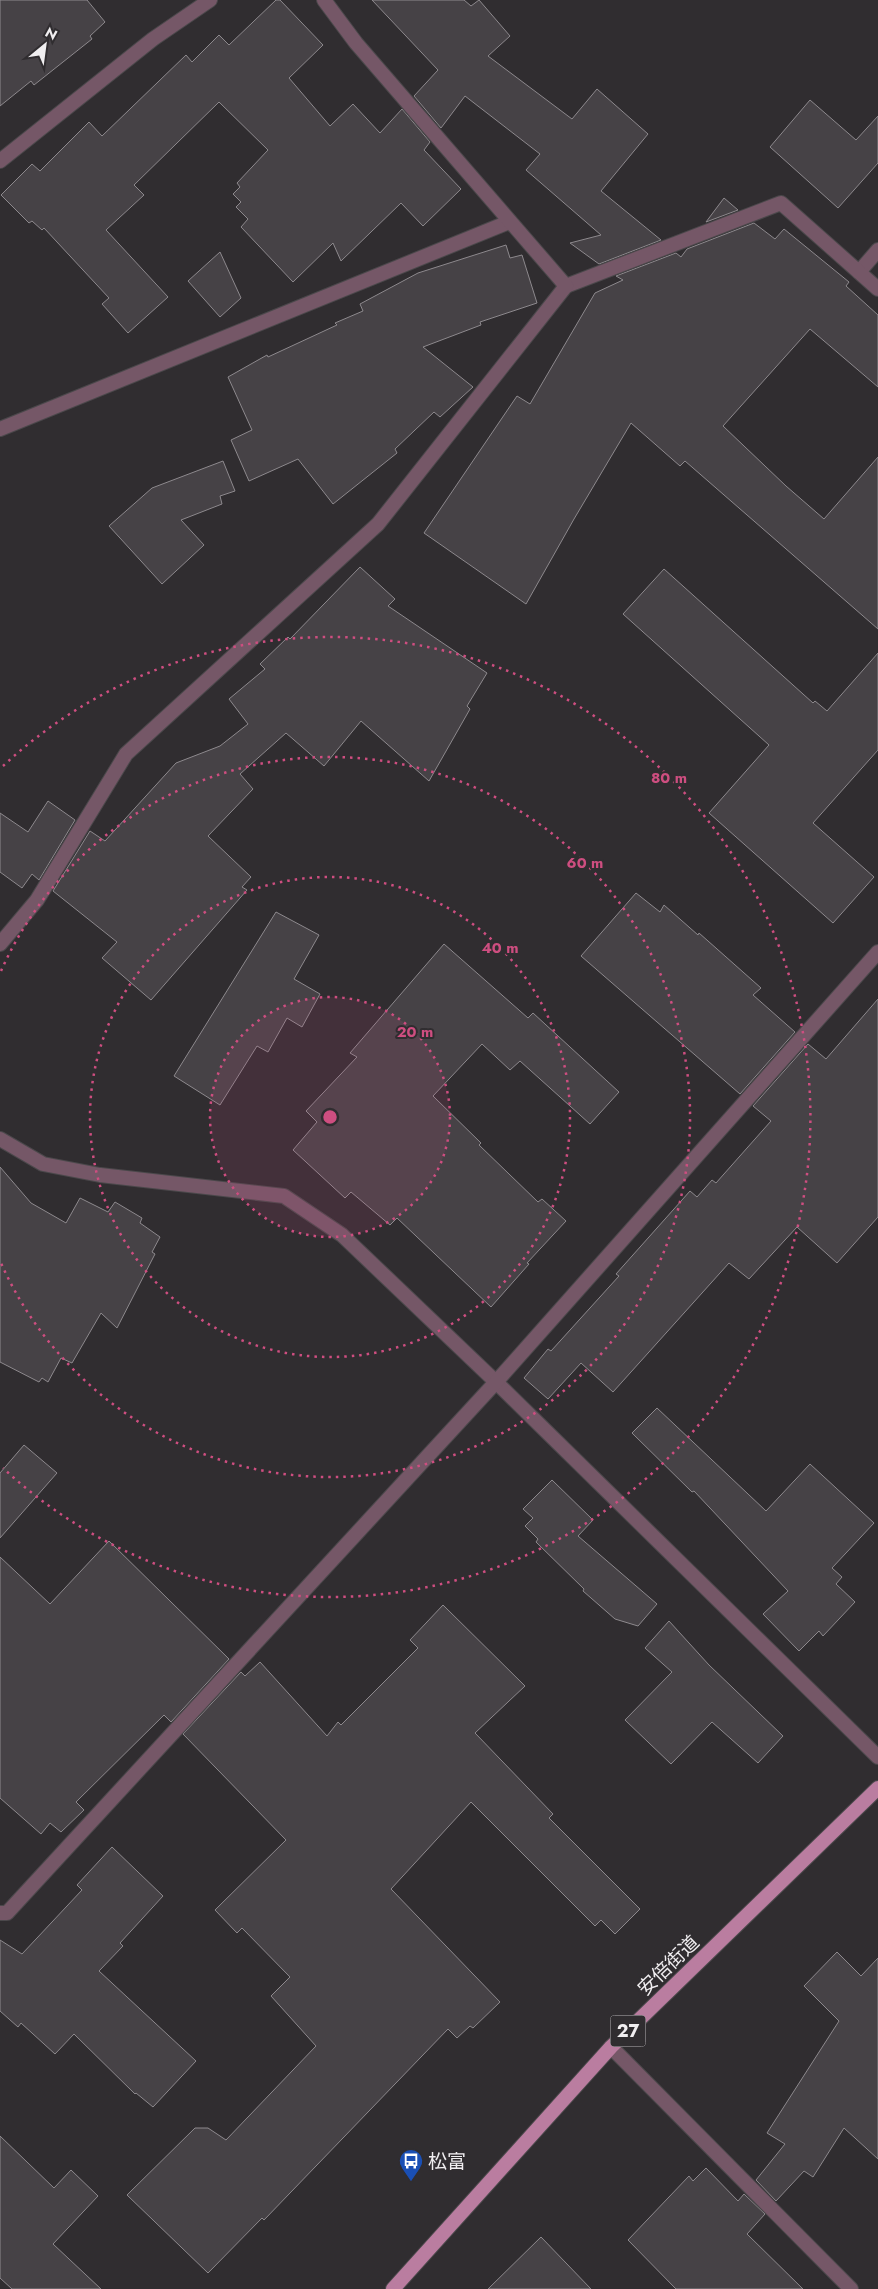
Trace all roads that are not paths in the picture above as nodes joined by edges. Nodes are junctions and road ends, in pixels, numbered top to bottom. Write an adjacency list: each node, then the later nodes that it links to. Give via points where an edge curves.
1 (210, 0): 3 (street, via 153,39)
2 (324, 0): 4 (street, via 356,43)
3 (0, 161)
4 (509, 222): 7 (street); 9 (street)
5 (878, 250): 6 (street)
6 (858, 272): 7 (street, via 781,203); 8 (street)
7 (566, 286): 10 (street, via 378,524 126,754 37,900)
8 (878, 290)
9 (0, 429)
10 (0, 944)
11 (878, 952): 13 (street)
12 (0, 1139): 13 (street, via 43,1164 100,1175 284,1196 342,1235)
13 (496, 1382): 14 (street); 16 (street, via 7,1913)
14 (878, 1756)
15 (878, 1788): 17 (main road, 安倍街道 / 27)
16 (0, 1913)
17 (611, 2047): 18 (main road, 安倍街道 / 27); 19 (street)
18 (393, 2289)
19 (851, 2289)

